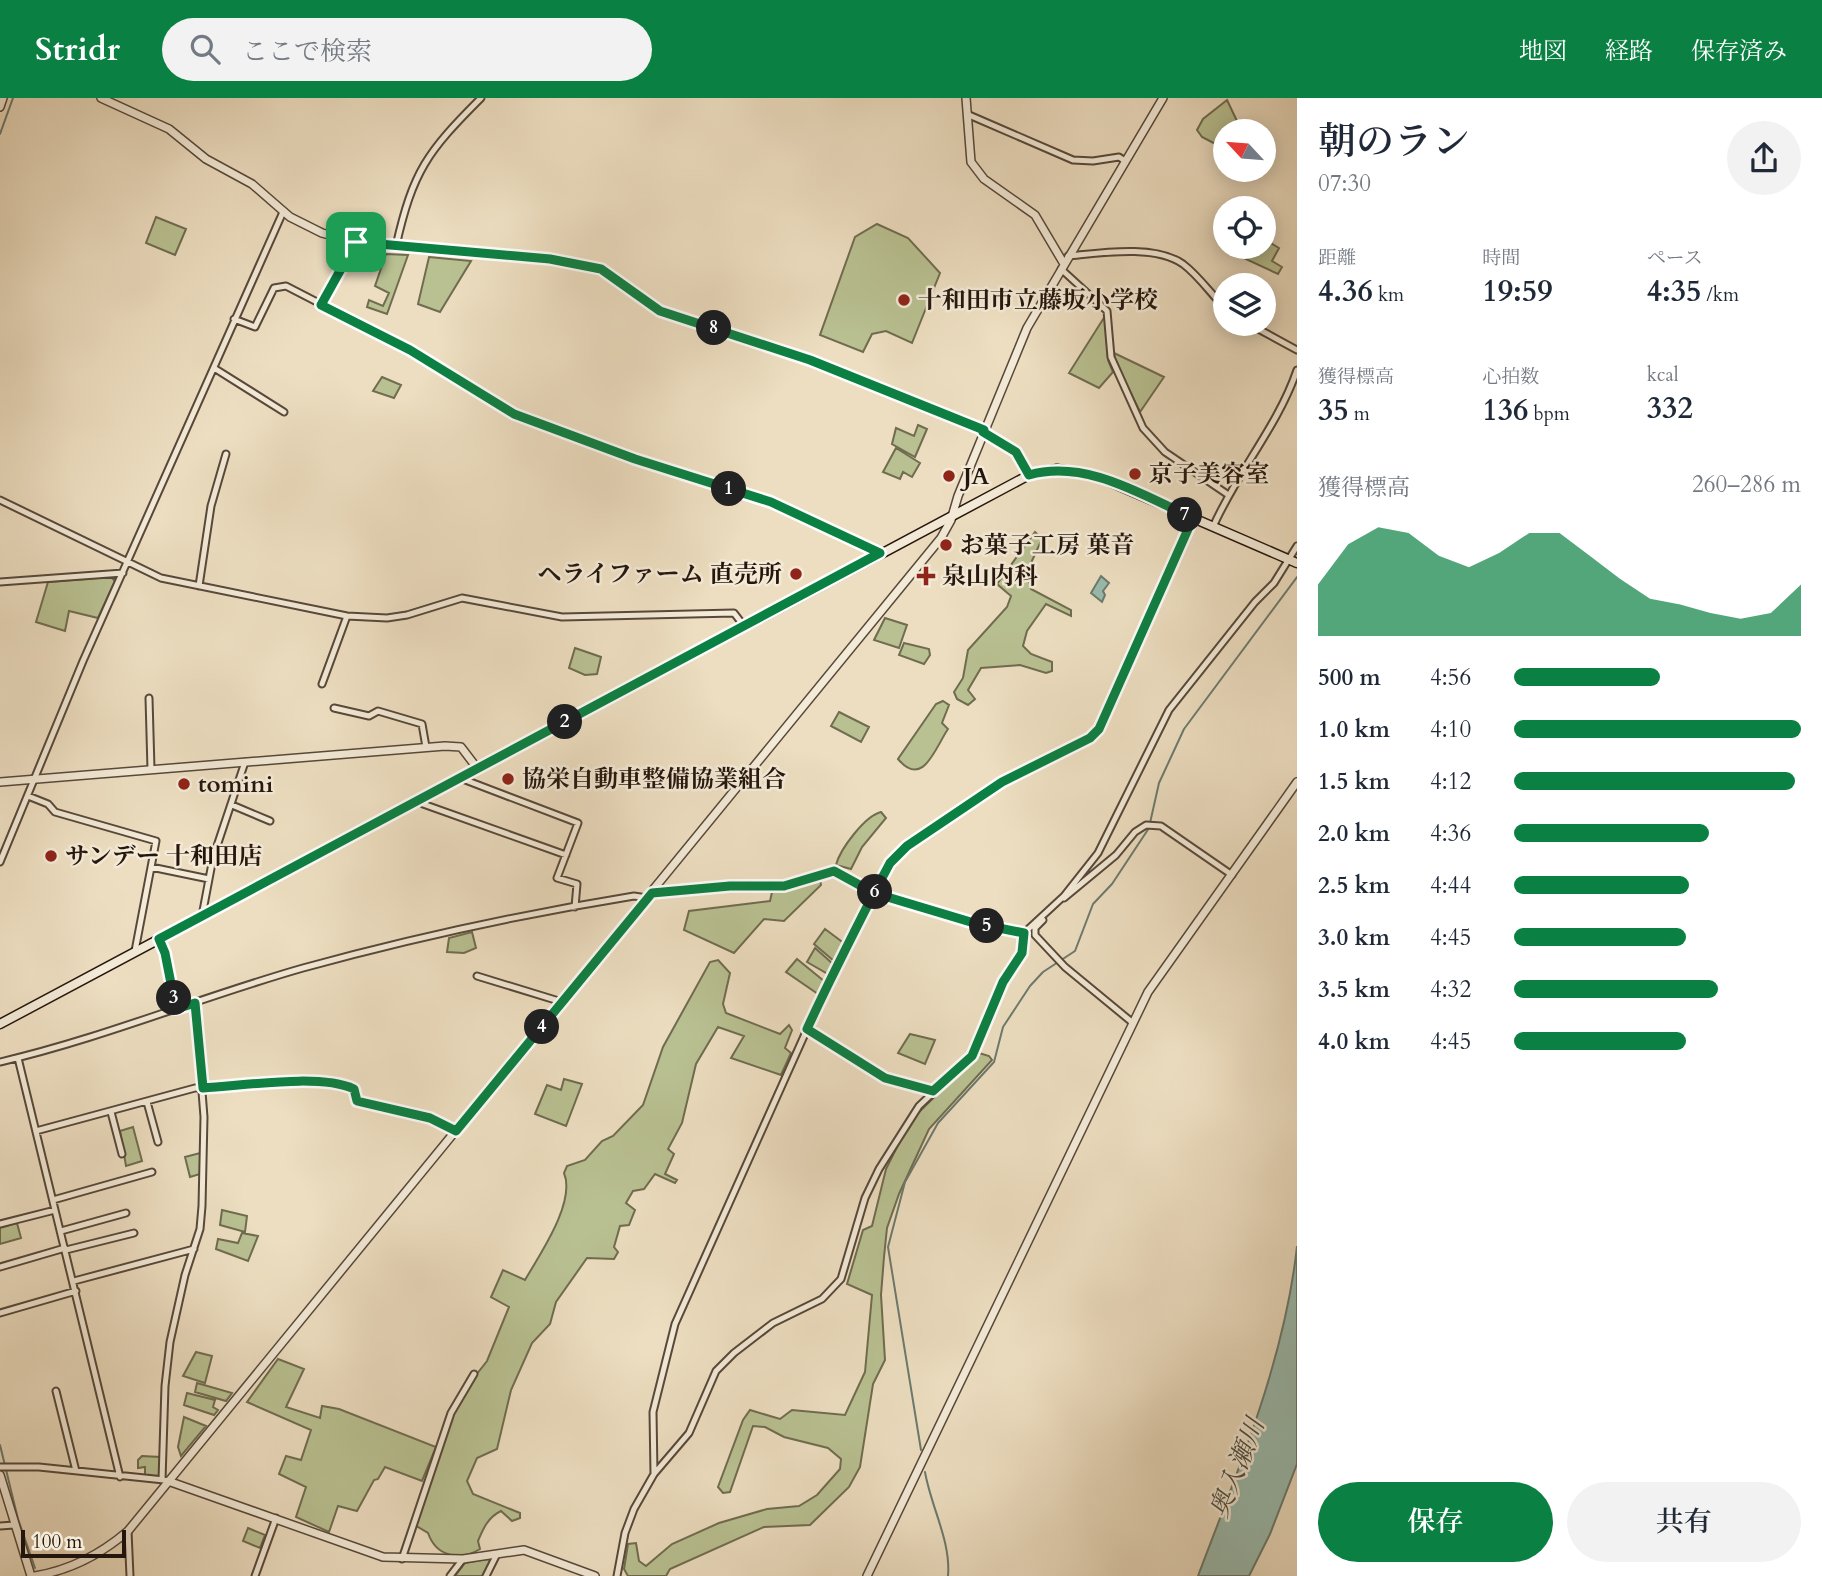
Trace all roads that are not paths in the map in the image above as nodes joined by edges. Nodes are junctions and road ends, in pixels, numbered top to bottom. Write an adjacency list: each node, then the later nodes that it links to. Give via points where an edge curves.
1 (3, 98): 6 (street)
2 (101, 98): 9 (street, via 169,129 206,159 252,184)
3 (481, 98): 11 (street, via 429,153 417,174)
4 (966, 98): 7 (street)
5 (1163, 98): 8 (street)
6 (0, 107)
7 (969, 115): 8 (street, via 1073,160 1118,157); 13 (street, via 971,162 979,174 1035,215)
8 (1125, 161): 12 (street)
9 (283, 212): 10 (street, via 322,233); 16 (street)
10 (356, 242): 11 (street); 15 (street)
11 (396, 246): 22 (street, via 550,259 601,269 660,311 810,360)
12 (1068, 256): 13 (street); 14 (street, via 1132,251 1175,260)
13 (1062, 266): 22 (street, via 1027,328); 25 (street, via 1107,311 1111,357 1143,428 1165,452)
14 (1213, 295)
15 (321, 305): 16 (street, via 279,286 255,327); 31 (street, via 410,350 514,414 771,502)
16 (234, 320): 19 (street)
17 (1271, 336): 18 (street)
18 (1297, 350)
19 (214, 368): 21 (street); 33 (street)
20 (1297, 370): 25 (street, via 1283,404)
21 (284, 412)
22 (984, 431): 24 (street, via 1016,452); 27 (street)
23 (226, 454): 37 (street, via 211,506)
24 (1029, 475): 27 (main road); 28 (main road, via 1082,472)
25 (1227, 494): 29 (street)
26 (0, 500): 33 (street)
27 (954, 512): 31 (main road); 61 (street, via 942,538)
28 (1193, 518): 29 (main road); 60 (street, via 1099,729 1090,738 1002,782 907,846 890,863)
29 (1213, 527): 32 (main road)
30 (1297, 547): 32 (street)
31 (880, 553): 39 (main road)
32 (1287, 559): 34 (main road); 62 (street, via 1274,583 1169,710 1098,853)
33 (128, 561): 35 (street); 37 (street, via 161,578)
34 (1297, 563)
35 (123, 573): 36 (street); 48 (street)
36 (0, 582)
37 (199, 586): 38 (street)
38 (347, 616): 39 (street, via 407,615 462,598 562,617 734,613); 40 (street)
39 (744, 626): 45 (main road)
40 (322, 684)
41 (149, 698): 46 (street)
42 (334, 708): 43 (street, via 369,716 378,711 422,724)
43 (426, 747): 44 (street); 45 (street, via 461,747)
44 (245, 762): 46 (street); 53 (street)
45 (477, 768): 47 (main road)
46 (151, 769): 48 (street)
47 (460, 778): 52 (main road); 55 (street, via 578,823)
48 (33, 779): 49 (street); 51 (street)
49 (0, 782)
50 (1297, 782): 58 (street)
51 (28, 796): 56 (street); 57 (street, via 55,812 156,841)
52 (421, 799): 55 (street, via 423,804); 65 (main road)
53 (232, 805): 54 (street); 59 (street)
54 (270, 821)
55 (566, 855): 63 (street, via 557,878 577,884)
56 (0, 862)
57 (151, 867): 59 (street); 68 (street)
58 (1231, 874): 62 (street, via 1169,831 1149,825 1135,832 1116,855); 73 (street, via 1148,992)
59 (209, 879): 65 (street)
60 (874, 893): 61 (street, via 834,871 784,886 730,886); 66 (street); 75 (street)
61 (650, 895): 63 (street); 70 (street)
62 (1061, 898): 64 (street)
63 (575, 907): 71 (street, via 504,919 326,962)
64 (1045, 914): 66 (street); 73 (street, via 1035,935)
65 (202, 916): 67 (main road)
66 (1024, 933): 79 (street, via 1022,953 1003,982 972,1056)
67 (159, 939): 68 (main road); 72 (street)
68 (135, 951): 74 (main road)
69 (477, 976): 70 (street)
70 (562, 1002): 83 (street)
71 (195, 1003): 72 (street); 78 (street)
72 (176, 1009): 76 (street)
73 (1133, 1023): 122 (street)
74 (0, 1024)
75 (807, 1029): 79 (street, via 885,1078); 103 (street, via 668,1344 653,1412)
76 (18, 1058): 77 (street); 82 (street)
77 (0, 1062)
78 (203, 1088): 80 (street); 83 (street, via 314,1081 344,1084 354,1089 357,1101 430,1118); 93 (street, via 202,1206)
79 (933, 1091): 103 (street, via 905,1125 870,1187 841,1279 822,1299 788,1313 723,1363 689,1433)
80 (147, 1102): 81 (street); 84 (street)
81 (111, 1112): 82 (street); 85 (street)
82 (36, 1131): 87 (street)
83 (456, 1131): 106 (street)
84 (158, 1142)
85 (122, 1154)
86 (152, 1172): 87 (street)
87 (53, 1200): 88 (street)
88 (55, 1210): 90 (street); 91 (street)
89 (126, 1213): 91 (street)
90 (0, 1224)
91 (61, 1231): 94 (street)
92 (134, 1233): 94 (street)
93 (194, 1248): 96 (street); 106 (street, via 170,1342)
94 (65, 1249): 95 (street); 96 (street)
95 (0, 1267)
96 (74, 1281): 97 (street)
97 (76, 1291): 98 (street); 105 (street)
98 (0, 1313)
99 (474, 1374): 113 (street, via 451,1413)
100 (56, 1391): 102 (street)
101 (4, 1467): 102 (street)
102 (76, 1471): 105 (street)
103 (653, 1474): 121 (street, via 625,1533)
104 (0, 1475): 107 (street)
105 (120, 1477): 106 (street)
106 (165, 1481): 108 (street); 111 (street)
107 (2, 1495): 109 (street)
108 (276, 1518): 113 (street, via 383,1557); 117 (street)
109 (15, 1525): 110 (street); 115 (street)
110 (0, 1526)
111 (128, 1531): 115 (street, via 90,1559); 116 (street)
112 (497, 1553): 114 (street); 119 (street); 120 (street, via 524,1550)
113 (402, 1559): 114 (street)
114 (463, 1559): 118 (street)
115 (33, 1576)
116 (130, 1576)
117 (255, 1576)
118 (450, 1576)
119 (486, 1576)
120 (595, 1576)
121 (617, 1576)
122 (867, 1576)

